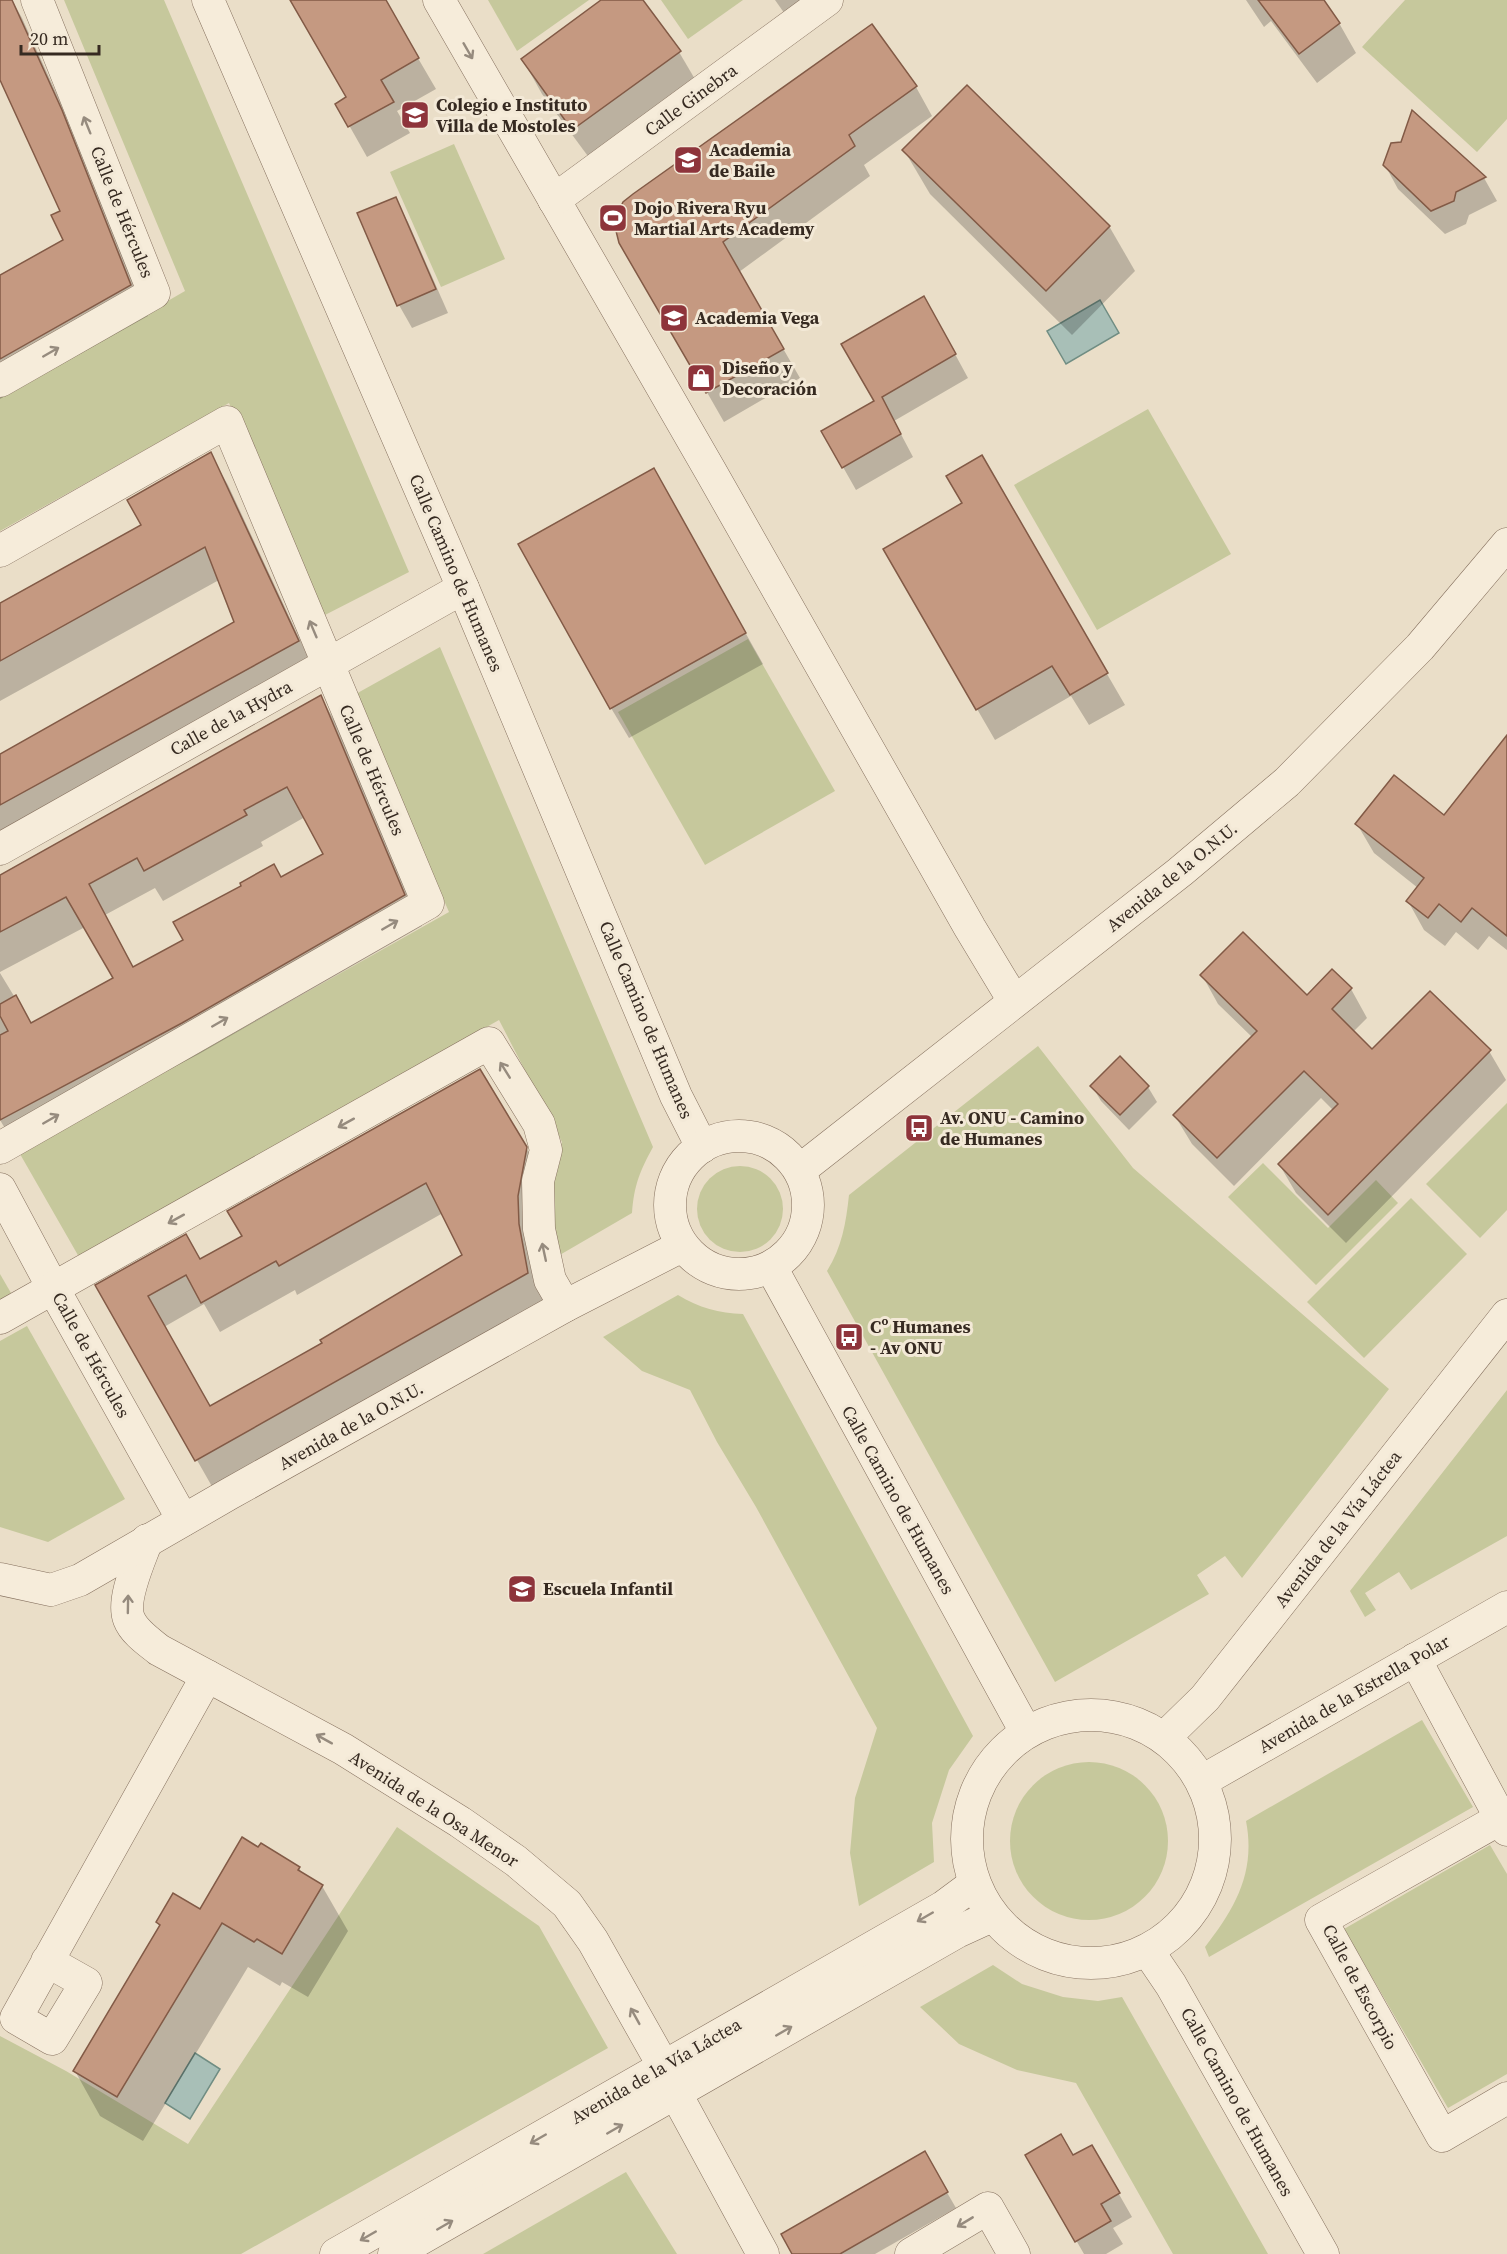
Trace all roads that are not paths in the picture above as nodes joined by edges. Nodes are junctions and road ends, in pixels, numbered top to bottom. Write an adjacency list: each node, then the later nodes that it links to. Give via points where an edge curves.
1 (37, 0): 6 (street, Calle de Hércules, one-way to 1, via 154,293)
2 (208, 0): 9 (street, Calle Camino de Humanes)
3 (439, 0): 5 (street, one-way to 5)
4 (827, 0): 5 (street, Calle Ginebra)
5 (554, 200): 12 (street)
6 (0, 381)
7 (1507, 544): 12 (street, Avenida de la O.N.U., via 1420,647 1287,782 1180,872)
8 (0, 551): 10 (street, Calle de Hércules, one-way to 8, via 227,422)
9 (464, 588): 10 (street, Calle de la Hydra); 13 (street, Calle Camino de Humanes, via 676,1096)
10 (328, 663): 11 (street, Calle de la Hydra); 14 (street, Calle de Hércules, one-way to 10, via 428,903)
11 (0, 849)
12 (1014, 1001): 15 (street, Avenida de la O.N.U.)
13 (702, 1147): 15 (street, via 718,1138 756,1137 788,1155); 17 (street, via 685,1162 674,1181 669,1203 672,1226)
14 (0, 1148)
15 (800, 1170): 18 (street, via 808,1191 809,1214 802,1235 789,1254)
16 (0, 1189): 19 (street, Calle de Hércules)
17 (682, 1246): 18 (street, via 700,1263 723,1273 747,1275); 20 (street, Avenida de la O.N.U.)
18 (771, 1267): 29 (street, Calle Camino de Humanes)
19 (53, 1288): 20 (street, one-way to 19, via 550,1280 539,1229 538,1181 546,1150 539,1124 489,1043); 22 (street); 23 (street, Calle de Hércules)
20 (565, 1306): 23 (street, Avenida de la O.N.U.)
21 (1507, 1315): 30 (street, Avenida de la Vía Láctea, via 1205,1698)
22 (0, 1318)
23 (183, 1520): 24 (street, Avenida de la O.N.U.)
24 (147, 1540): 25 (street, Avenida de la O.N.U., via 67,1586 51,1590); 28 (street, Avenida de la Osa Menor, one-way to 24, via 159,1650 129,1620 129,1593)
25 (9, 1581)
26 (1507, 1607): 27 (street, Avenida de la Estrella Polar)
27 (1415, 1659): 31 (street, Avenida de la Estrella Polar); 32 (street, Calle de Escorpio)
28 (207, 1676): 36 (street); 37 (street, Avenida de la Osa Menor, one-way to 28, via 593,1941 567,1904 516,1861 460,1822 344,1749)
29 (1026, 1732): 30 (street, via 1060,1718 1096,1715 1132,1721); 33 (street, via 993,1761 972,1799 966,1842)
30 (1164, 1738): 31 (street, via 1185,1757)
31 (1202, 1781): 35 (street, via 1214,1818 1215,1858 1203,1895 1180,1927)
32 (1505, 1821): 38 (street, Calle de Escorpio, via 1321,1920 1442,2136)
33 (974, 1884): 34 (street); 37 (street, Avenida de la Vía Láctea, one-way to 37)
34 (992, 1916): 35 (street, via 1036,1952 1064,1961 1102,1963); 37 (street, Avenida de la Vía Láctea, one-way to 34)
35 (1148, 1951): 44 (street, Calle Camino de Humanes)
36 (47, 1961)
37 (670, 2081): 39 (street, Avenida de la Vía Láctea, one-way to 39); 40 (street, Avenida de la Vía Láctea, one-way to 37); 41 (street, Avenida de la Osa Menor)
38 (1507, 2098)
39 (336, 2254)
40 (394, 2254)
41 (763, 2254)
42 (911, 2254): 43 (street, one-way to 42, via 988,2208)
43 (1014, 2254)
44 (1323, 2254)

